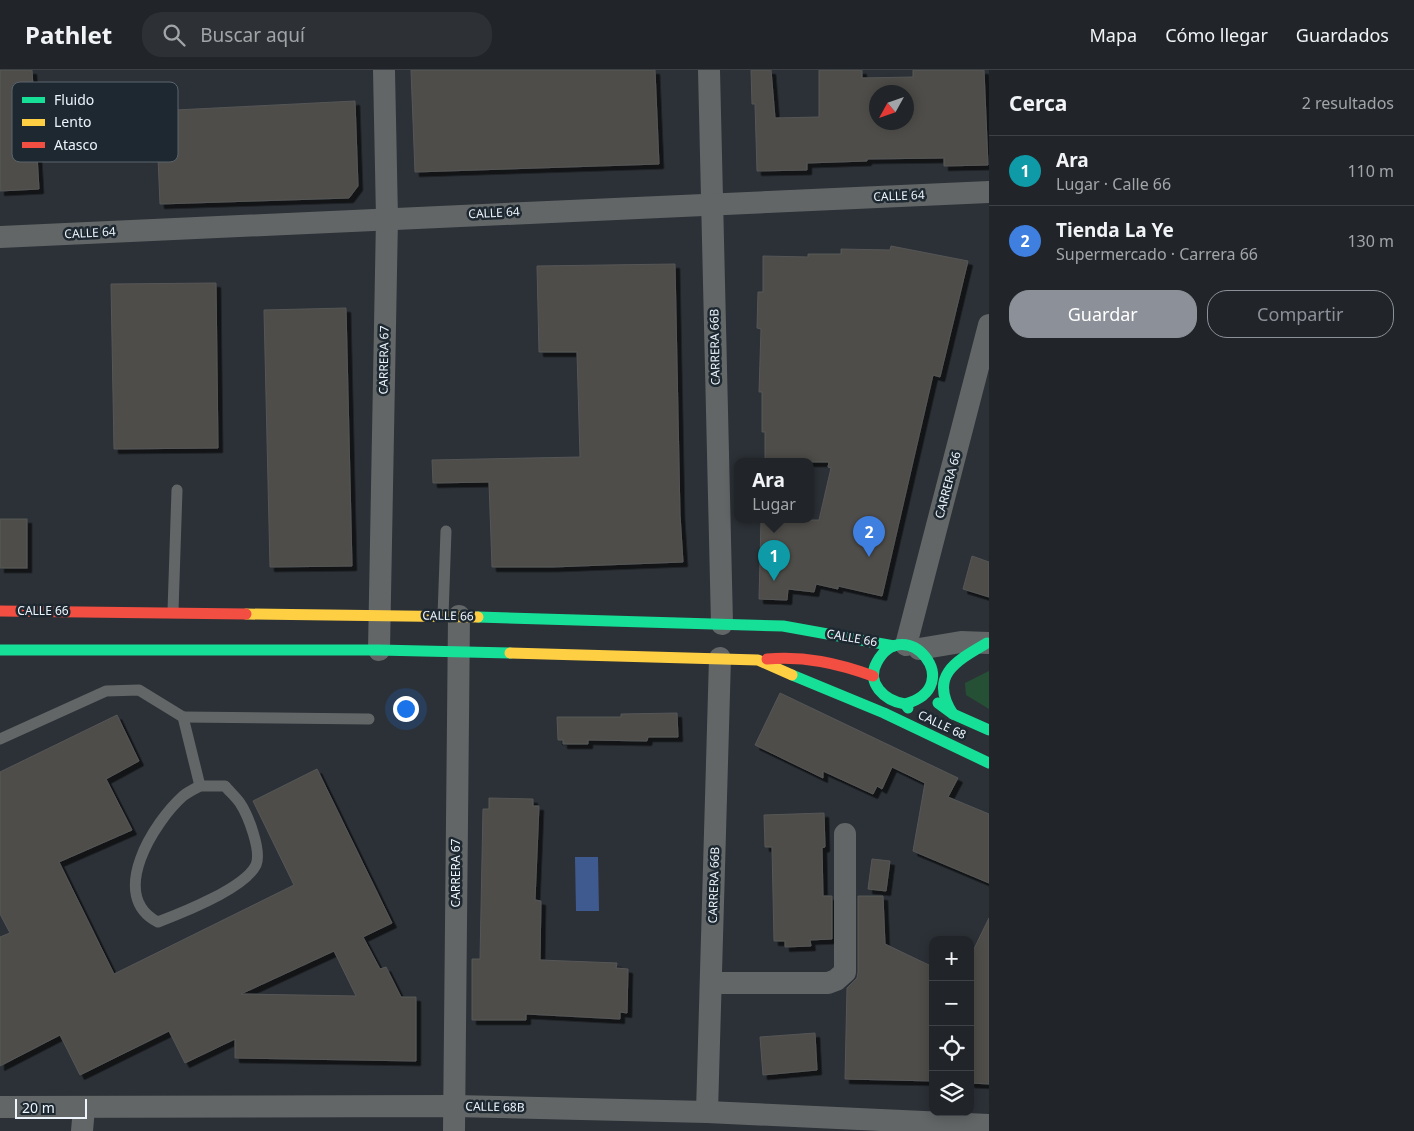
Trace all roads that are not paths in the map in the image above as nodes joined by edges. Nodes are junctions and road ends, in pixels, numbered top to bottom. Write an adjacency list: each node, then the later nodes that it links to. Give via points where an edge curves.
1 (384, 70): 5 (street, CARRERA 67)
2 (709, 70): 4 (street, CARRERA 66B)
3 (989, 192): 4 (street, CALLE 64)
4 (711, 203): 5 (street, CALLE 64); 14 (street, CARRERA 66B)
5 (387, 218): 6 (street, CALLE 64); 12 (street, CARRERA 67)
6 (0, 237)
7 (989, 325): 16 (street, CARRERA 66)
8 (177, 490): 11 (lane)
9 (446, 531): 13 (lane)
10 (0, 611): 11 (street, CALLE 66, via 16,616)
11 (173, 611): 12 (street, CALLE 66, via 223,616)
12 (380, 615): 13 (street, CALLE 66); 18 (street, CARRERA 67)
13 (451, 616): 14 (street, CALLE 66, via 573,623); 19 (street, CARRERA 67)
14 (722, 624): 16 (street, CALLE 66, via 783,626)
15 (988, 643): 16 (street, CALLE 66); 20 (street)
16 (906, 646): 23 (street, via 928,659); 24 (street, via 880,655)
17 (0, 650): 18 (street, via 16,645 224,644)
18 (379, 650): 19 (street)
19 (458, 651): 21 (street, via 573,650); 37 (street, CARRERA 67)
20 (968, 655): 23 (street); 27 (street, via 944,682 942,693)
21 (720, 658): 22 (street); 36 (street, CARRERA 66B)
22 (758, 660): 24 (street, via 797,657); 31 (street, CALLE 68)
23 (933, 671): 25 (street, via 932,683)
24 (873, 676): 26 (street, via 875,686 885,698)
25 (926, 694): 26 (street, via 914,703); 27 (street, CALLE 68)
26 (905, 704): 31 (street)
27 (953, 714): 30 (street, CALLE 68)
28 (183, 717): 29 (lane); 32 (lane, via 139,690 106,691); 34 (lane)
29 (369, 719)
30 (989, 730)
31 (935, 736): 33 (street, CALLE 68)
32 (0, 739)
33 (989, 763)
34 (200, 786): 34 (lane, via 184,796 162,822 142,852 136,871 139,907 158,922 196,907 248,876 256,863 257,843 240,802 224,786)
35 (846, 834): 36 (street, via 845,972 842,976 828,983)
36 (711, 983): 40 (street, CARRERA 66B)
37 (455, 1106): 39 (street, CALLE 68B); 40 (street, CALLE 68B); 43 (street, CARRERA 67)
38 (0, 1107): 39 (street, CALLE 68B)
39 (84, 1108): 42 (street)
40 (707, 1112): 41 (street, CALLE 68B)
41 (989, 1125)
42 (82, 1131)
43 (454, 1131)

